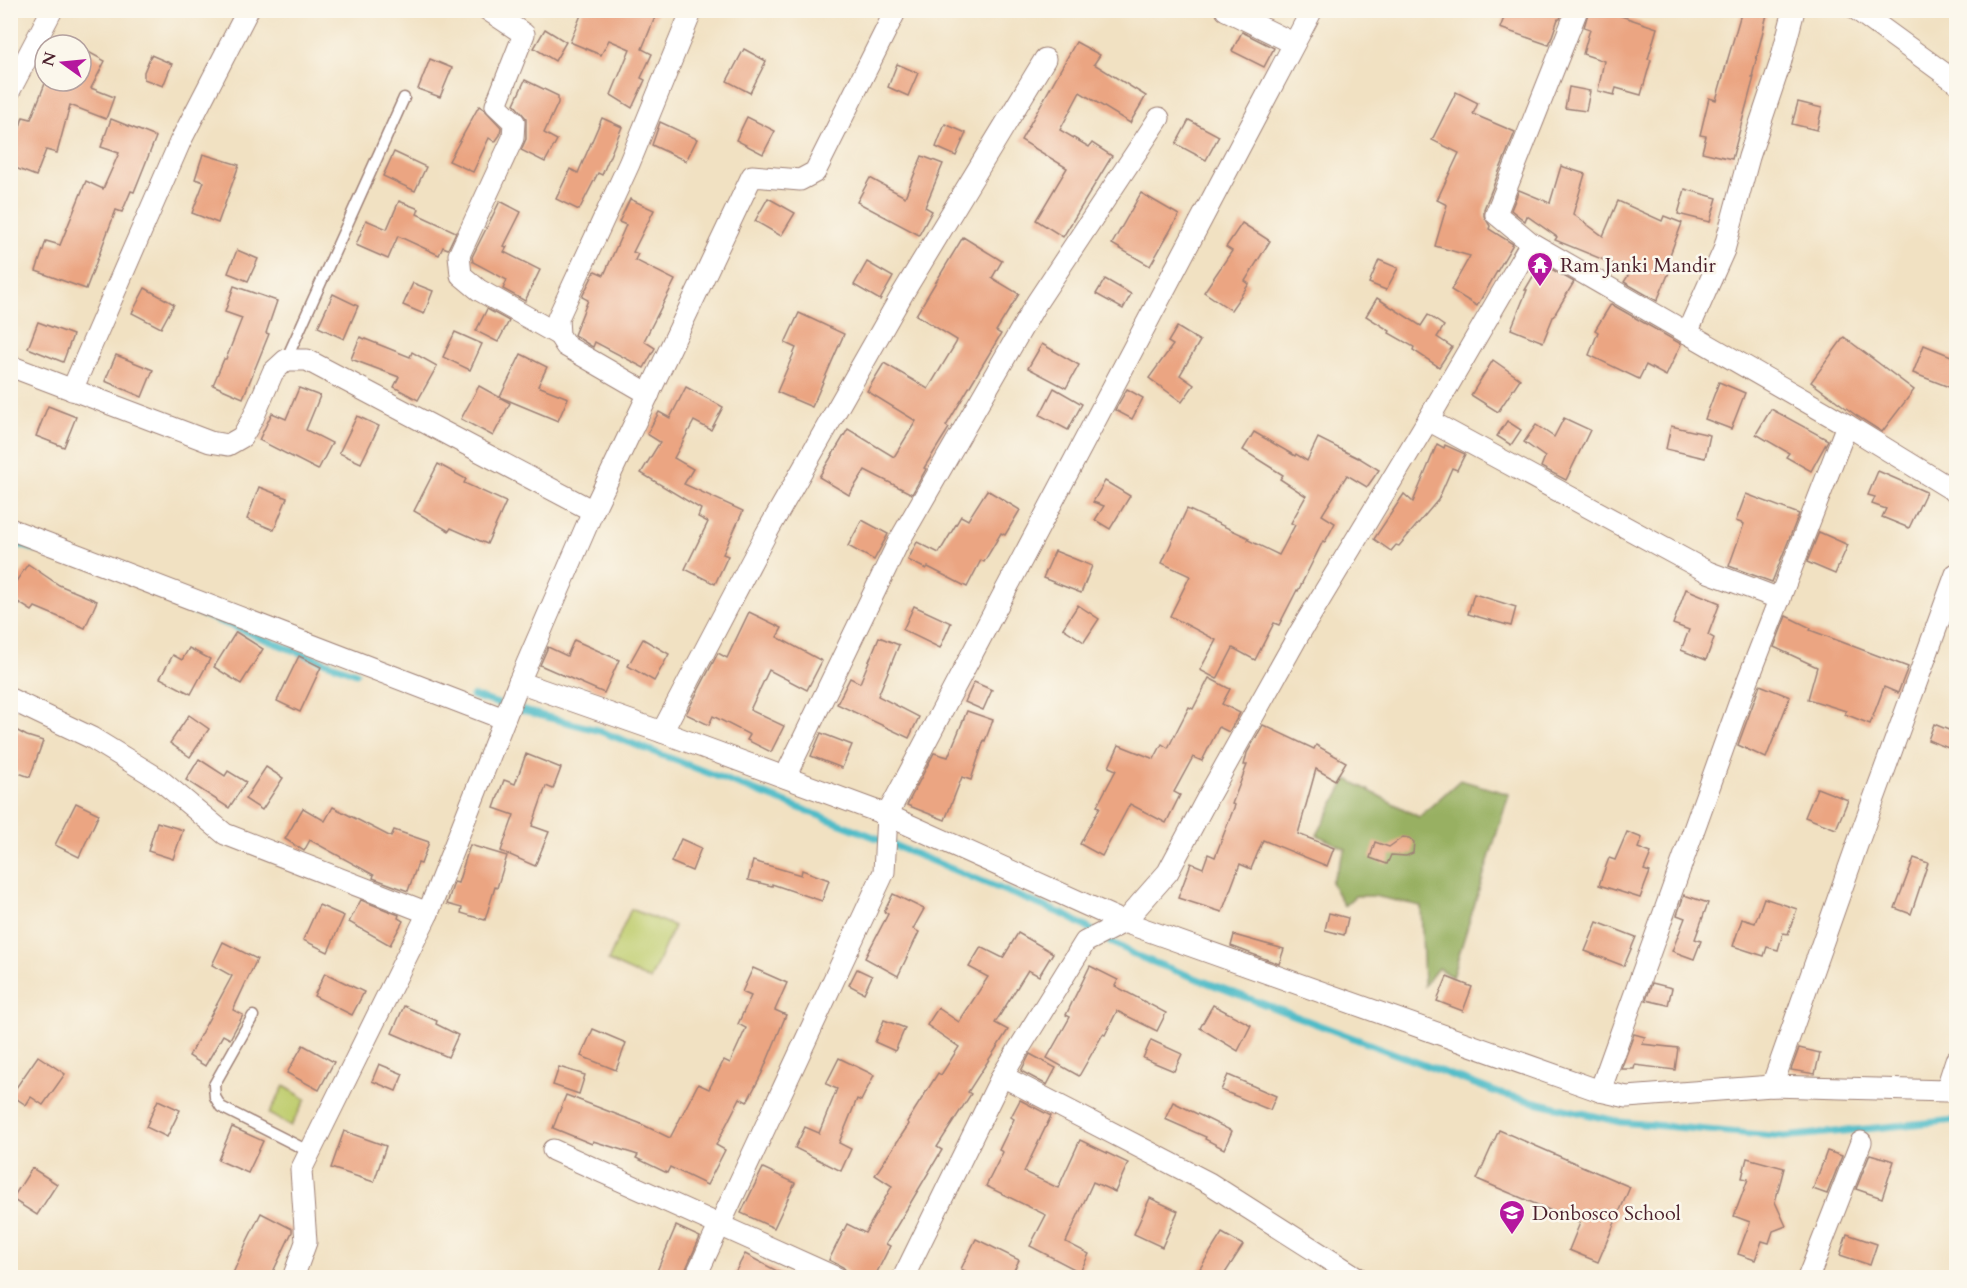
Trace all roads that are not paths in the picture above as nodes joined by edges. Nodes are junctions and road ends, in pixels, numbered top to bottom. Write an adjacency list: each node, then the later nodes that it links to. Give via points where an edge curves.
1 (52, 10): 14 (street)
2 (248, 10): 22 (street, via 180,142)
3 (488, 10): 19 (street, via 524,34 496,105 514,122 513,138 459,255 460,275 479,291)
4 (692, 10): 19 (street, via 629,164 558,318)
5 (896, 10): 23 (street, via 815,172 800,180 752,176)
6 (1226, 10): 11 (street)
7 (1312, 10): 11 (street)
8 (1576, 10): 17 (street, via 1496,214)
9 (1794, 10): 18 (street, via 1724,250)
10 (1857, 10): 13 (street)
11 (1293, 43): 36 (street)
12 (1045, 58): 34 (street, via 903,293 766,534)
13 (1956, 82)
14 (10, 90)
15 (404, 98): 20 (lane)
16 (1159, 118): 35 (street, via 1037,302 898,543)
17 (1531, 243): 18 (street); 24 (street)
18 (1687, 333): 25 (street)
19 (559, 335): 23 (street, via 566,346)
20 (286, 360): 22 (street, via 273,372 242,437 228,445 210,442); 27 (street, via 307,360)
21 (10, 366): 22 (street)
22 (72, 390)
23 (649, 394): 27 (street)
24 (1428, 420): 30 (street, via 1708,572); 38 (street, via 1299,634 1168,872)
25 (1846, 425): 26 (street); 30 (street)
26 (1956, 492)
27 (593, 511): 31 (street)
28 (10, 529): 33 (street)
29 (1956, 574): 42 (street)
30 (1780, 599): 43 (street)
31 (519, 682): 33 (street); 34 (street)
32 (10, 699): 37 (street, via 92,738 159,779 225,834)
33 (504, 719): 37 (street)
34 (662, 732): 35 (street)
35 (785, 777): 36 (street)
36 (887, 815): 38 (street); 47 (street, via 884,872)
37 (428, 913): 46 (street)
38 (1124, 922): 41 (street, via 1084,942); 43 (street)
39 (253, 1016): 46 (lane, via 214,1085 214,1097 221,1107)
40 (1956, 1060): 42 (street, via 1946,1091)
41 (1002, 1076): 51 (street); 52 (street, via 1209,1183)
42 (1772, 1086): 43 (street, via 1627,1097)
43 (1600, 1091)
44 (1861, 1142): 53 (street)
45 (553, 1150): 47 (street)
46 (310, 1152): 48 (street, via 301,1170 306,1242)
47 (720, 1224): 49 (street); 50 (street)
48 (293, 1278)
49 (695, 1278)
50 (837, 1278)
51 (903, 1278)
52 (1358, 1278)
53 (1808, 1278)

